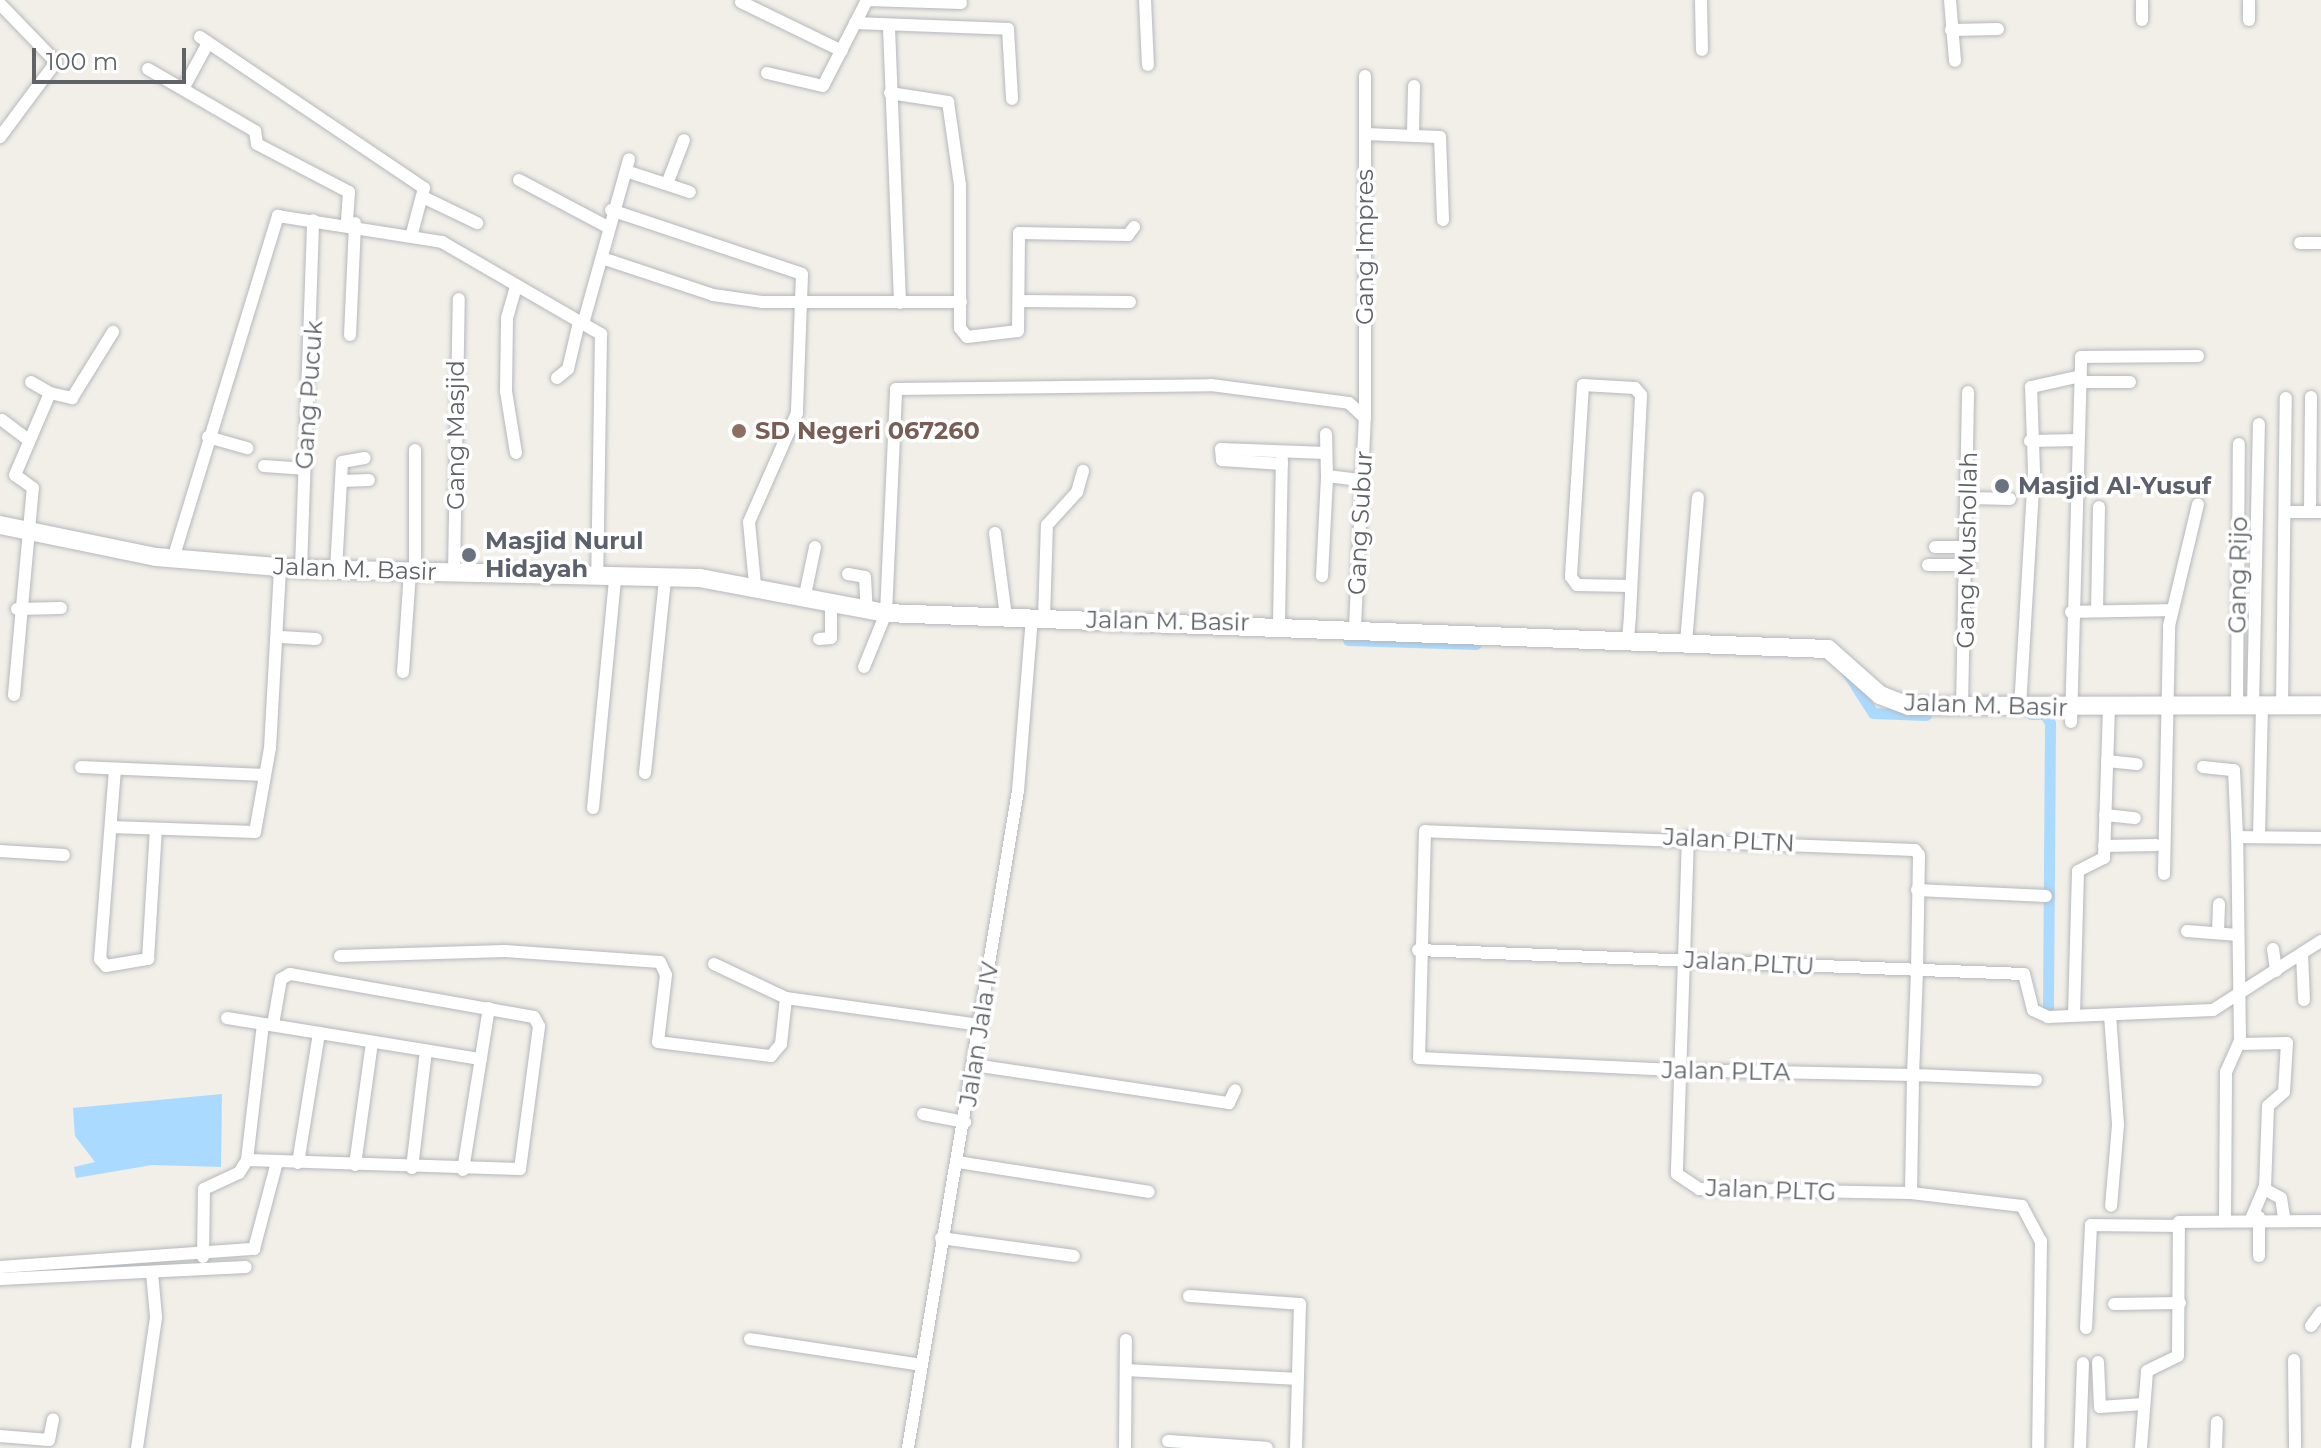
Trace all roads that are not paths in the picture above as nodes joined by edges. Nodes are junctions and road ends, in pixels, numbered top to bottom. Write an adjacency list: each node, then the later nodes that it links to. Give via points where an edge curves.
1 (867, 0): 8 (street); 12 (street)
2 (1145, 0): 19 (street)
3 (1701, 0): 16 (street)
4 (1950, 0): 15 (street)
5 (2142, 0): 10 (street)
6 (2249, 0): 11 (street)
7 (741, 2): 17 (street)
8 (961, 3)
9 (0, 4): 29 (street, via 56,62)
10 (2142, 20)
11 (2249, 20)
12 (855, 23): 13 (street); 17 (street)
13 (889, 28): 25 (street); 26 (street, via 1008,29)
14 (1998, 29): 15 (street)
15 (1951, 30): 18 (street)
16 (1702, 50)
17 (842, 51): 21 (street, via 823,86)
18 (1955, 61)
19 (1148, 65)
20 (148, 69): 24 (street)
21 (767, 73)
22 (1365, 76): 27 (street, Gang Impres)
23 (1414, 86): 28 (street)
24 (183, 89): 34 (street, via 204,40 424,188); 38 (street, via 255,131 257,144 348,191)
25 (890, 93): 49 (street, via 948,102 960,185); 51 (street)
26 (1012, 99)
27 (1365, 134): 28 (street); 65 (street, Gang Impres)
28 (1413, 134): 37 (street, via 1442,139)
29 (0, 137)
30 (684, 140): 32 (street)
31 (519, 180): 40 (street)
32 (667, 184): 33 (street); 35 (street, via 629,166)
33 (690, 192)
34 (425, 198): 39 (street); 42 (street)
35 (611, 210): 40 (street); 52 (street, via 798,270)
36 (313, 220): 38 (street); 69 (street, via 274,218); 82 (street, Gang Pucuk, via 313,367)
37 (1443, 220)
38 (351, 223): 42 (street); 55 (street)
39 (477, 223)
40 (606, 226): 45 (street)
41 (1134, 227): 48 (street, via 1128,235 1019,233)
42 (412, 233): 46 (street)
43 (2300, 243): 44 (street)
44 (2321, 243)
45 (602, 258): 52 (street, via 713,295); 53 (street)
46 (516, 286): 53 (street); 77 (street, via 507,318 506,391)
47 (459, 299): 108 (street, Gang Masjid)
48 (1021, 301): 49 (street, via 1014,336 970,338 960,328); 50 (street)
49 (961, 302): 51 (street)
50 (1130, 302)
51 (900, 303): 52 (street)
52 (803, 306): 113 (street, via 797,413 749,522)
53 (581, 323): 57 (street, via 568,369); 111 (street, via 602,337)
54 (113, 332): 62 (street, via 72,398)
55 (350, 335)
56 (2198, 356): 58 (street, via 2083,356)
57 (557, 378)
58 (2081, 379): 60 (street); 71 (street); 72 (street, via 2032,385)
59 (31, 382): 62 (street)
60 (2130, 382)
61 (1968, 392): 89 (street, Gang Mushollah)
62 (50, 393): 70 (street)
63 (2311, 397): 94 (street)
64 (2286, 398): 93 (street)
65 (1365, 418): 86 (street, Gang Subur); 123 (street, via 1349,403 1211,385 896,389)
66 (2, 420): 70 (street)
67 (2259, 424): 140 (street)
68 (1326, 434): 78 (street)
69 (208, 437): 74 (street); 101 (street)
70 (27, 439): 96 (street, via 15,475 33,488)
71 (2078, 440): 72 (street); 122 (street)
72 (2030, 441): 144 (street)
73 (2239, 444): 140 (street, Gang Rijo)
74 (247, 448)
75 (415, 450): 107 (street)
76 (1283, 450): 78 (street); 80 (street); 80 (street, via 1222,447 1220,457)
77 (516, 453)
78 (1326, 453): 84 (street)
79 (365, 458): 87 (street, via 345,458)
80 (1282, 464): 126 (street)
81 (264, 466): 82 (street)
82 (303, 469): 105 (street, Gang Pucuk)
83 (1083, 471): 125 (street, Jalan Jala IV, via 1077,492 1047,525)
84 (1327, 476): 86 (street); 110 (street)
85 (369, 480): 87 (street)
86 (1360, 480): 127 (street, Gang Subur)
87 (341, 481): 106 (street)
88 (1698, 497): 132 (street)
89 (1970, 498): 90 (street); 100 (street, Gang Mushollah)
90 (2010, 499)
91 (2198, 504): 120 (street)
92 (2099, 507): 121 (street)
93 (2286, 512): 94 (street); 141 (street)
94 (2316, 512)
95 (0, 525): 96 (main road, Jalan M. Basir)
96 (24, 531): 101 (main road, Jalan M. Basir); 118 (street)
97 (995, 533): 124 (street)
98 (815, 547): 115 (street)
99 (1935, 547): 100 (street)
100 (1969, 547): 103 (street, Gang Mushollah)
101 (173, 559): 104 (main road, Jalan M. Basir)
102 (1928, 565): 103 (street)
103 (1969, 565): 143 (street, Gang Mushollah)
104 (280, 568): 105 (main road, Jalan M. Basir); 128 (street)
105 (301, 569): 106 (main road, Jalan M. Basir)
106 (336, 570): 107 (main road, Jalan M. Basir)
107 (412, 571): 108 (main road, Jalan M. Basir); 136 (street)
108 (454, 572): 111 (main road, Jalan M. Basir)
109 (848, 574): 119 (street, via 865,577)
110 (1322, 576)
111 (606, 578): 112 (main road, Jalan M. Basir); 153 (street)
112 (665, 578): 113 (main road, Jalan M. Basir); 151 (street)
113 (755, 584): 115 (main road, Jalan M. Basir)
114 (1631, 586): 114 (street, via 1572,580 1583,385 1635,388 1641,395); 131 (street)
115 (805, 595): 116 (main road, Jalan M. Basir)
116 (831, 602): 119 (main road, Jalan M. Basir); 130 (street, via 831,638)
117 (61, 608): 118 (street)
118 (17, 609): 134 (street)
119 (867, 610): 123 (main road, Jalan M. Basir)
120 (2172, 610): 121 (street); 139 (street)
121 (2097, 611): 122 (street)
122 (2071, 612): 145 (street)
123 (886, 613): 124 (main road, Jalan M. Basir); 135 (street)
124 (1006, 616): 125 (main road, Jalan M. Basir)
125 (1038, 617): 126 (main road, Jalan M. Basir); 190 (street, Jalan Jala IV, via 1018,791)
126 (1279, 624): 127 (main road, Jalan M. Basir)
127 (1355, 627): 131 (main road, Jalan M. Basir)
128 (280, 637): 129 (street); 152 (street)
129 (316, 639)
130 (819, 639)
131 (1628, 639): 132 (main road, Jalan M. Basir)
132 (1686, 643): 143 (main road, Jalan M. Basir, via 1835,651 1888,701)
133 (0, 664): 134 (street)
134 (15, 666): 137 (street)
135 (864, 667)
136 (403, 672)
137 (14, 695)
138 (2321, 705): 141 (main road, Jalan M. Basir)
139 (2168, 706): 140 (main road, Jalan M. Basir); 142 (main road, Jalan M. Basir); 166 (street)
140 (2251, 706): 141 (main road, Jalan M. Basir); 160 (street)
141 (2282, 706)
142 (2109, 707): 145 (main road, Jalan M. Basir); 146 (street)
143 (1962, 708): 144 (main road, Jalan M. Basir)
144 (2020, 708): 145 (main road, Jalan M. Basir)
145 (2070, 714)
146 (2107, 761): 147 (street); 154 (street)
147 (2137, 764)
148 (81, 767): 150 (street)
149 (2203, 767): 159 (street, via 2234,770)
150 (115, 769): 152 (street); 156 (street)
151 (645, 773)
152 (265, 775): 157 (street, via 255,832)
153 (593, 808)
154 (2105, 815): 155 (street); 163 (street)
155 (2135, 818)
156 (111, 827): 157 (street); 157 (street, via 100,959 106,966 148,959)
157 (156, 830)
158 (1688, 837): 167 (street, Jalan PLTN, via 1913,849); 175 (street, Jalan PLTN, via 1425,831); 178 (street, Jalan PLTG)
159 (2237, 837): 160 (street); 172 (street)
160 (2259, 837): 161 (street)
161 (2321, 838)
162 (2156, 845): 163 (street)
163 (2104, 846): 186 (street, via 2104,861 2078,871)
164 (0, 851): 165 (street)
165 (64, 855)
166 (2164, 874)
167 (1917, 890): 168 (street); 180 (street, Jalan PLTN)
168 (2046, 896)
169 (2219, 904): 171 (street)
170 (2187, 931): 171 (street)
171 (2218, 933): 172 (street)
172 (2238, 935): 182 (street)
173 (2321, 941): 176 (street)
174 (2273, 949): 181 (street)
175 (1418, 950): 178 (street, Jalan PLTU); 195 (street, Jalan PLTN)
176 (2302, 953): 181 (street); 184 (street)
177 (340, 956): 183 (street, via 505,951 573,961 660,962 666,975 658,1042 771,1056 781,1044)
178 (1682, 959): 180 (street, Jalan PLTU); 198 (street, Jalan PLTG)
179 (714, 964): 183 (street)
180 (1917, 970): 186 (street, Jalan PLTU, via 2024,974 2033,1010 2048,1017); 199 (street, Jalan PLTN)
181 (2276, 971): 182 (street)
182 (2240, 995): 187 (street, via 2206,1011); 193 (street)
183 (786, 998): 190 (street)
184 (2304, 1000)
185 (489, 1008): 189 (street, via 284,975); 196 (street); 210 (street, via 538,1020 520,1169)
186 (2074, 1015): 187 (street)
187 (2110, 1015): 214 (street, via 2118,1125)
188 (227, 1018): 189 (street)
189 (268, 1025): 191 (street); 204 (street)
190 (981, 1025): 197 (street, Jalan Jala IV)
191 (319, 1033): 192 (street); 207 (street)
192 (372, 1042): 194 (street); 208 (street)
193 (2239, 1044): 211 (street, via 2287,1043 2284,1092 2268,1106); 215 (street, via 2226,1072)
194 (426, 1051): 196 (street); 209 (street)
195 (1416, 1056): 198 (street, Jalan PLTA)
196 (481, 1059): 210 (street)
197 (974, 1065): 201 (street, via 1229,1103); 203 (street, Jalan Jala IV)
198 (1675, 1070): 199 (street, Jalan PLTA); 213 (street, Jalan PLTG, via 1673,1161 1685,1184)
199 (1913, 1075): 200 (street, Jalan PLTA); 213 (street, Jalan PLTN)
200 (2036, 1080)
201 (1235, 1090)
202 (923, 1114): 203 (street)
203 (965, 1122): 206 (street, Jalan Jala IV)
204 (247, 1160): 205 (street); 223 (street, via 239,1173 204,1189)
205 (277, 1162): 207 (street); 223 (street, via 258,1245)
206 (958, 1162): 212 (street); 220 (street, Jalan Jala IV)
207 (298, 1163): 208 (street)
208 (355, 1165): 209 (street)
209 (412, 1168): 210 (street)
210 (463, 1170)
211 (2264, 1189): 216 (street); 217 (street, via 2281,1198)
212 (1149, 1192)
213 (1911, 1193): 253 (street, Jalan PLTG, via 2012,1202 2035,1219 2041,1241)
214 (2111, 1206)
215 (2225, 1217): 216 (street); 219 (street)
216 (2255, 1217): 217 (street); 222 (street)
217 (2284, 1218): 218 (street)
218 (2321, 1221)
219 (2177, 1226): 229 (street); 233 (street, via 2091,1225)
220 (941, 1238): 221 (street); 239 (street, Jalan Jala IV)
221 (1074, 1256)
222 (2259, 1256)
223 (203, 1257): 225 (street)
224 (246, 1267): 226 (street)
225 (0, 1268)
226 (152, 1272): 227 (street); 248 (street, via 156,1317)
227 (0, 1279)
228 (1189, 1296): 241 (street, via 1300,1304)
229 (2180, 1303): 230 (street); 242 (street, via 2178,1356 2148,1369)
230 (2114, 1304)
231 (2321, 1312): 232 (street)
232 (2311, 1326)
233 (2086, 1328)
234 (750, 1339): 239 (street)
235 (1126, 1340): 240 (street)
236 (2294, 1360): 257 (street)
237 (2098, 1362): 242 (street, via 2100,1407)
238 (2083, 1363): 254 (street)
239 (921, 1365): 249 (street, Jalan Jala IV)
240 (1126, 1370): 241 (street); 250 (street)
241 (1298, 1379): 252 (street)
242 (2143, 1404): 255 (street)
243 (53, 1419): 247 (street)
244 (2217, 1422): 256 (street)
245 (0, 1436): 247 (street)
246 (1168, 1441): 251 (street)
247 (49, 1444)
248 (137, 1448)
249 (908, 1448)
250 (1125, 1448)
251 (1267, 1448)
252 (1296, 1448)
253 (2038, 1448)
254 (2080, 1448)
255 (2141, 1448)
256 (2216, 1448)
257 (2295, 1448)

